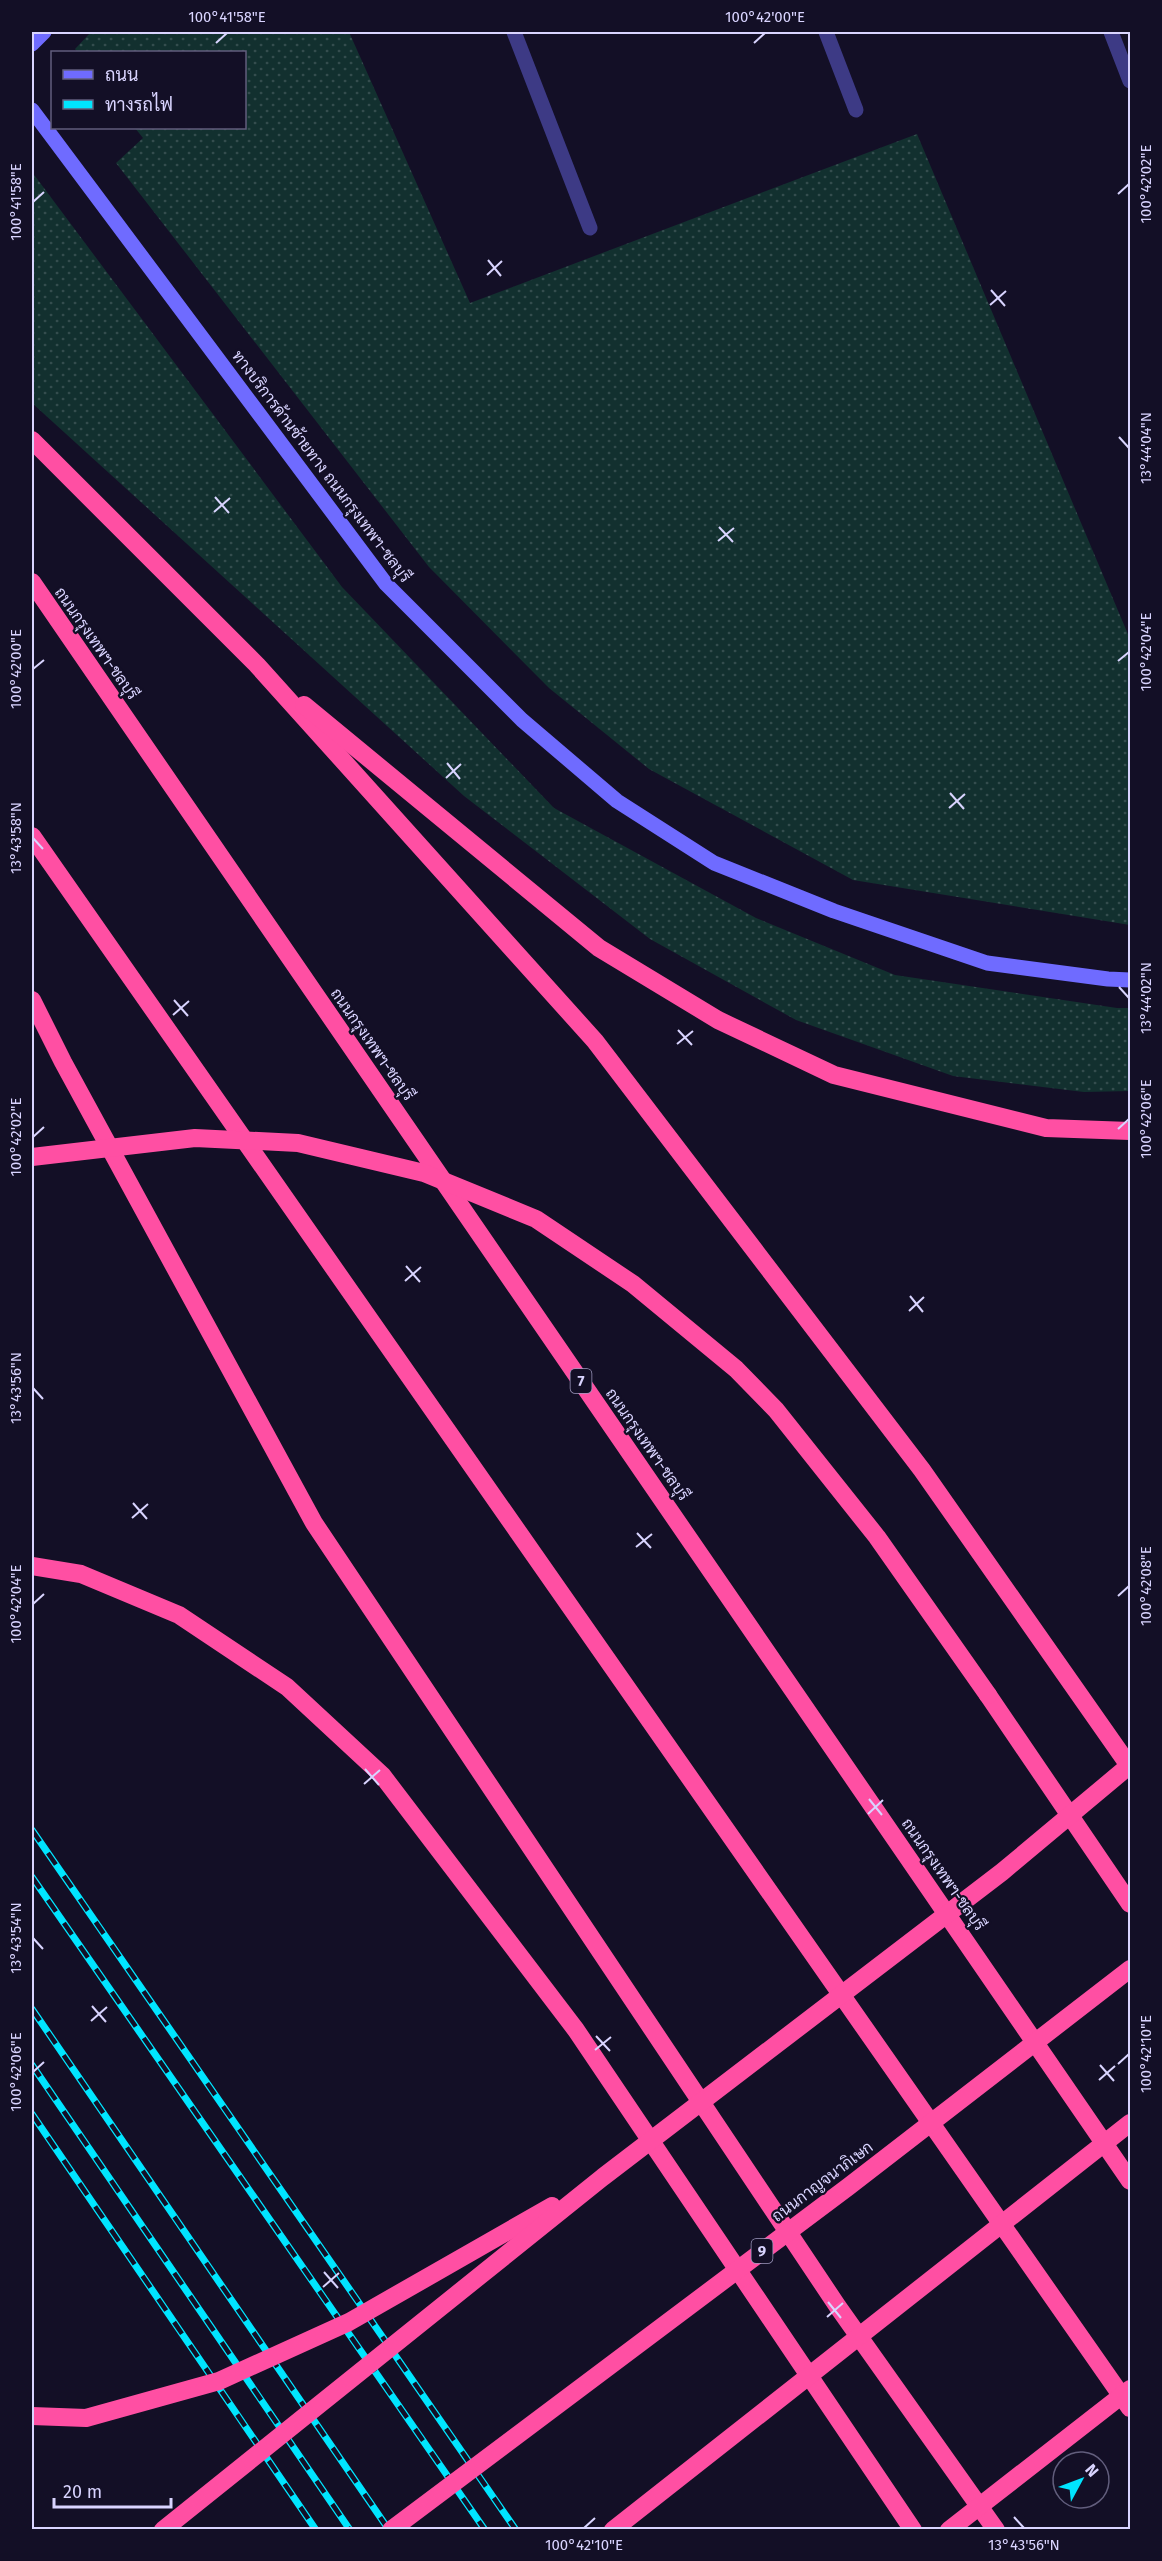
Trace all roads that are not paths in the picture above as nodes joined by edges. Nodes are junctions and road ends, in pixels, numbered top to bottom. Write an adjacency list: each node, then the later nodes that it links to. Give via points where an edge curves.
1 (44, 32): 5 (main road)
2 (514, 32): 9 (street)
3 (826, 32): 8 (street)
4 (1111, 32): 6 (street)
5 (32, 45)
6 (1131, 81)
7 (32, 110): 14 (main road, ทางบริการด้านซ้ายทาง ถนนกรุงเทพฯ-ชลบุรี, via 386,584 522,720 616,801 714,863 834,911 987,963)
8 (856, 110)
9 (590, 228)
10 (32, 440): 12 (highway)
11 (32, 582): 24 (highway, ถนนกรุงเทพฯ-ชลบุรี / 7)
12 (257, 665): 16 (highway, via 599,948 718,1020 834,1075 1046,1128); 19 (highway, via 595,1041 922,1470)
13 (32, 836): 26 (highway)
14 (1131, 980)
15 (32, 1000): 33 (highway, via 314,1523 831,2298)
16 (1131, 1131)
17 (32, 1157): 20 (highway, bridge, via 195,1138 298,1143 424,1173 536,1219 633,1284 736,1370 776,1410 878,1536)
18 (32, 1566): 31 (highway, via 81,1574 179,1615 287,1687 382,1775 576,2030)
19 (1131, 1766): 23 (highway, bridge, via 1002,1872)
20 (1131, 1904)
21 (1131, 1969): 29 (highway, ถนนกาญจนาภิเษก / 9, bridge, via 839,2194)
22 (1131, 2123): 30 (highway, bridge)
23 (603, 2177): 27 (highway, bridge, via 349,2322 219,2381 86,2418); 28 (highway, bridge)
24 (1131, 2181)
25 (1131, 2389): 32 (highway, bridge)
26 (1131, 2408)
27 (32, 2416)
28 (163, 2529)
29 (391, 2529)
30 (613, 2529)
31 (913, 2529)
32 (949, 2529)
33 (996, 2529)

